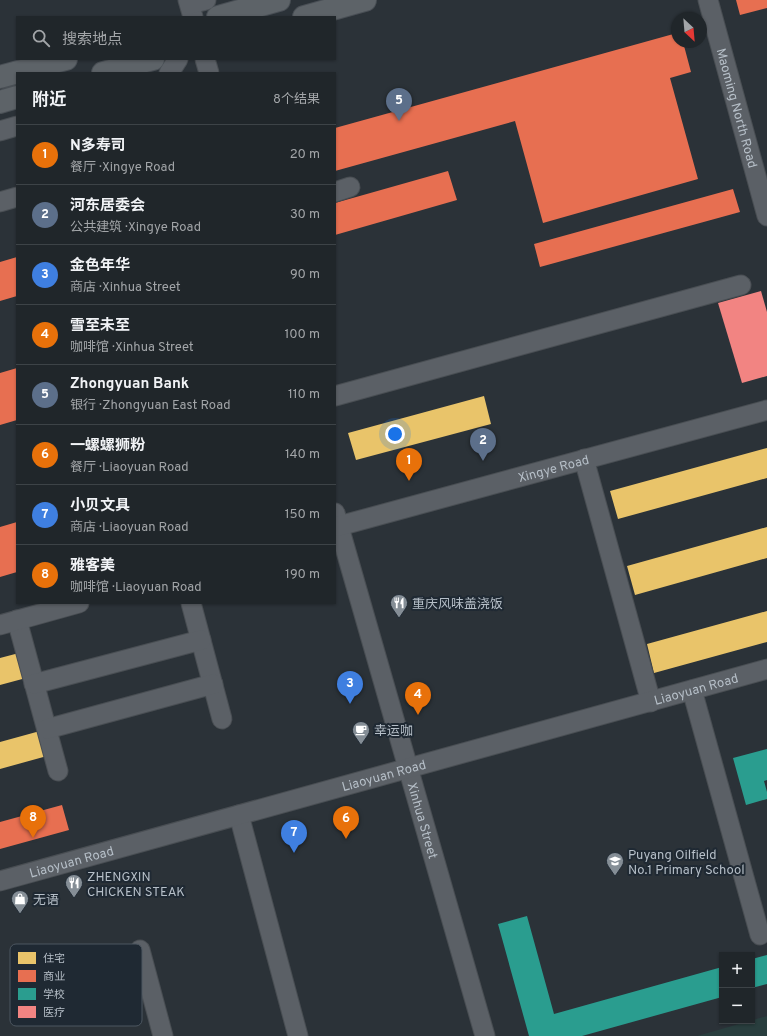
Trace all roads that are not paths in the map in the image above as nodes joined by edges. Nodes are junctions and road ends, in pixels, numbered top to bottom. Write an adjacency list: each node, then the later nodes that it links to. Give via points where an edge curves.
1 (279, 0): 4 (main road)
2 (365, 0): 5 (main road)
3 (708, 0): 22 (street, Maoming North Road)
4 (222, 16)
5 (308, 16)
6 (62, 60): 10 (main road)
7 (149, 60): 11 (main road)
8 (177, 60): 12 (street)
9 (205, 60): 13 (street)
10 (18, 72)
11 (107, 72)
12 (170, 72)
13 (209, 72)
14 (16, 73): 15 (main road)
15 (0, 77)
16 (16, 97): 17 (main road)
17 (0, 102)
18 (16, 126): 19 (street)
19 (0, 131)
20 (16, 197): 21 (street)
21 (0, 202)
22 (767, 216)
23 (741, 285): 24 (street)
24 (336, 396)
25 (767, 410): 26 (street, Xingye Road)
26 (584, 459): 27 (street, Xingye Road); 36 (street)
27 (337, 525): 39 (street, Xinhua Street)
28 (75, 604): 30 (street)
29 (191, 604): 31 (street)
30 (8, 623): 33 (street)
31 (201, 640): 33 (street); 34 (street)
32 (767, 669): 35 (street, Liaoyuan Road)
33 (34, 684): 38 (street)
34 (213, 684): 37 (street); 38 (street)
35 (692, 690): 36 (street, Liaoyuan Road); 43 (street)
36 (650, 702): 39 (street, Liaoyuan Road)
37 (222, 719)
38 (47, 729): 40 (street)
39 (408, 768): 41 (street, Liaoyuan Road); 47 (street, Xinhua Street)
40 (58, 771)
41 (239, 815): 42 (street, Liaoyuan Road); 46 (street)
42 (0, 881)
43 (760, 935)
44 (142, 957): 45 (street)
45 (163, 1036)
46 (298, 1036)
47 (485, 1036)

